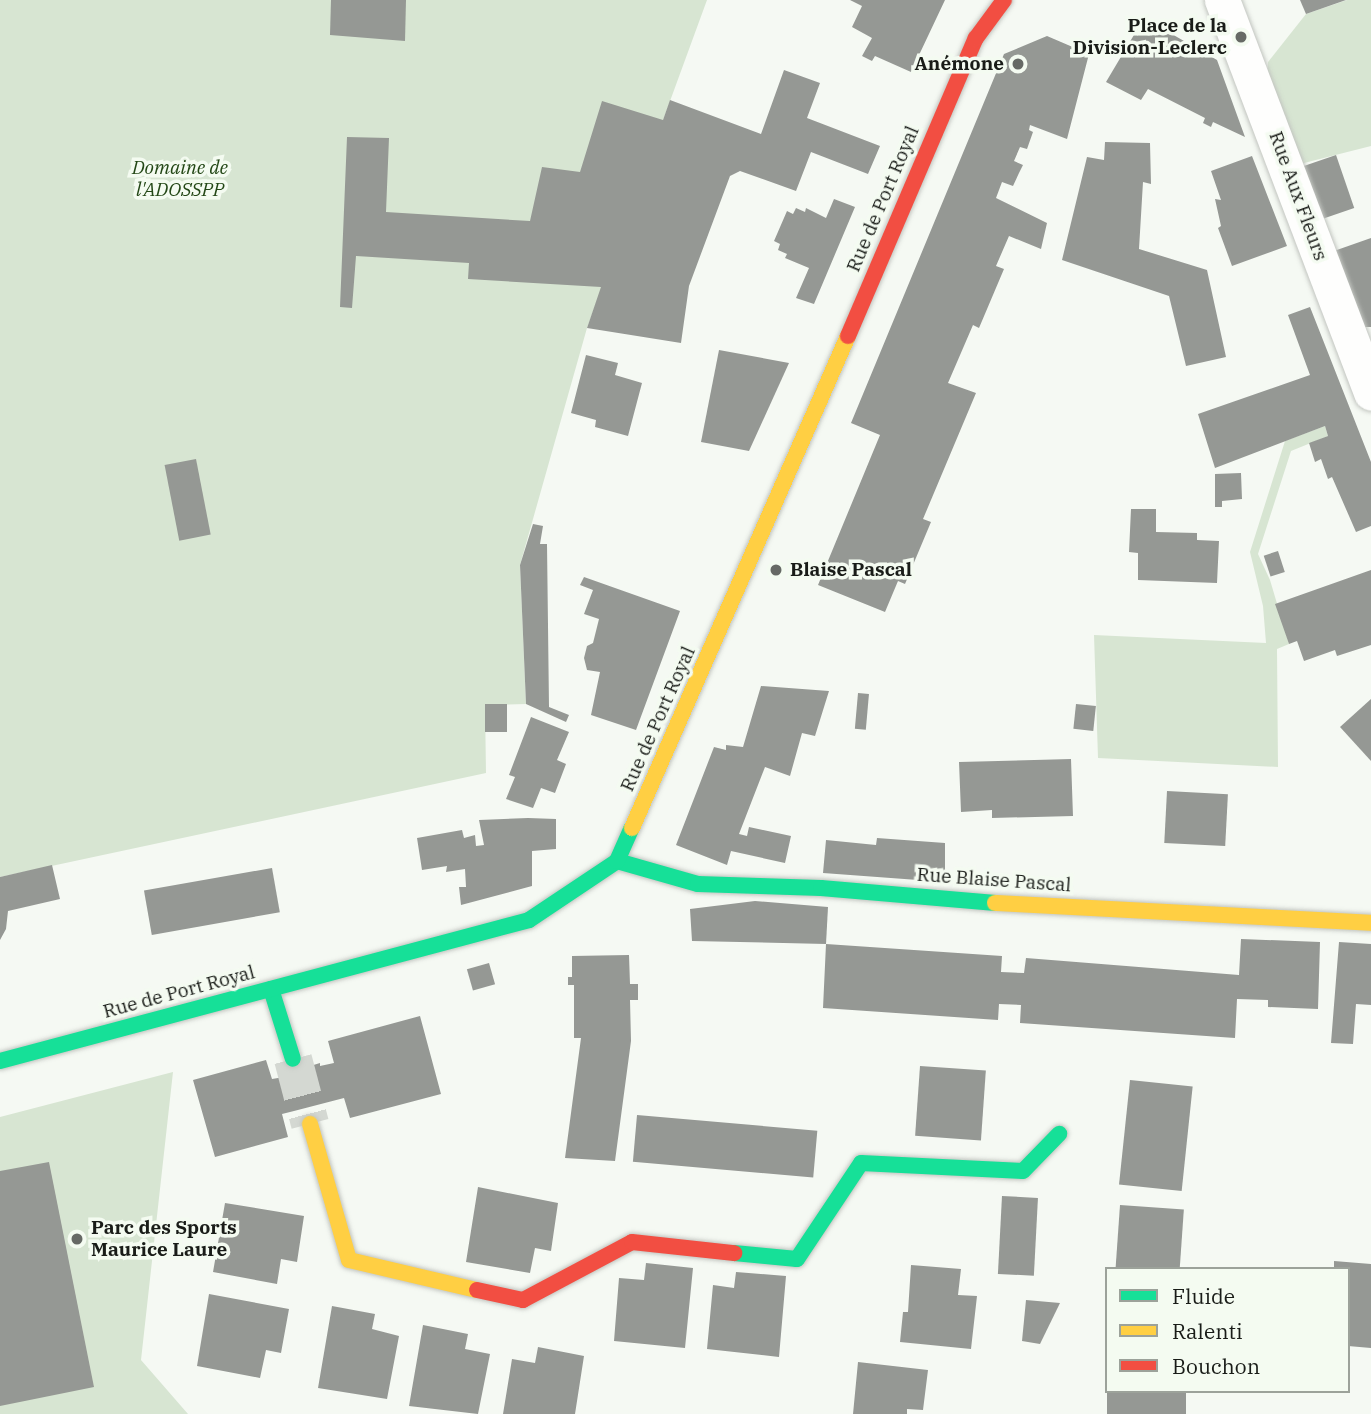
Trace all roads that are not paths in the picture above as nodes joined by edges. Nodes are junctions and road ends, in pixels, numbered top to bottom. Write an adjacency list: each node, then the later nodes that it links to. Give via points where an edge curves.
1 (1004, 0): 4 (street, Rue de Port Royal, via 976,38)
2 (1222, 0): 3 (street, Rue Aux Fleurs)
3 (1371, 393)
4 (617, 861): 5 (street, Rue Blaise Pascal, via 698,884); 6 (street, Rue de Port Royal, via 530,920)
5 (1371, 923)
6 (271, 989): 7 (street); 8 (street, Rue de Port Royal)
7 (293, 1059)
8 (0, 1061)
9 (310, 1124): 10 (street, via 349,1260 523,1300 632,1242 797,1259 861,1163 1023,1171)
10 (1059, 1134)

